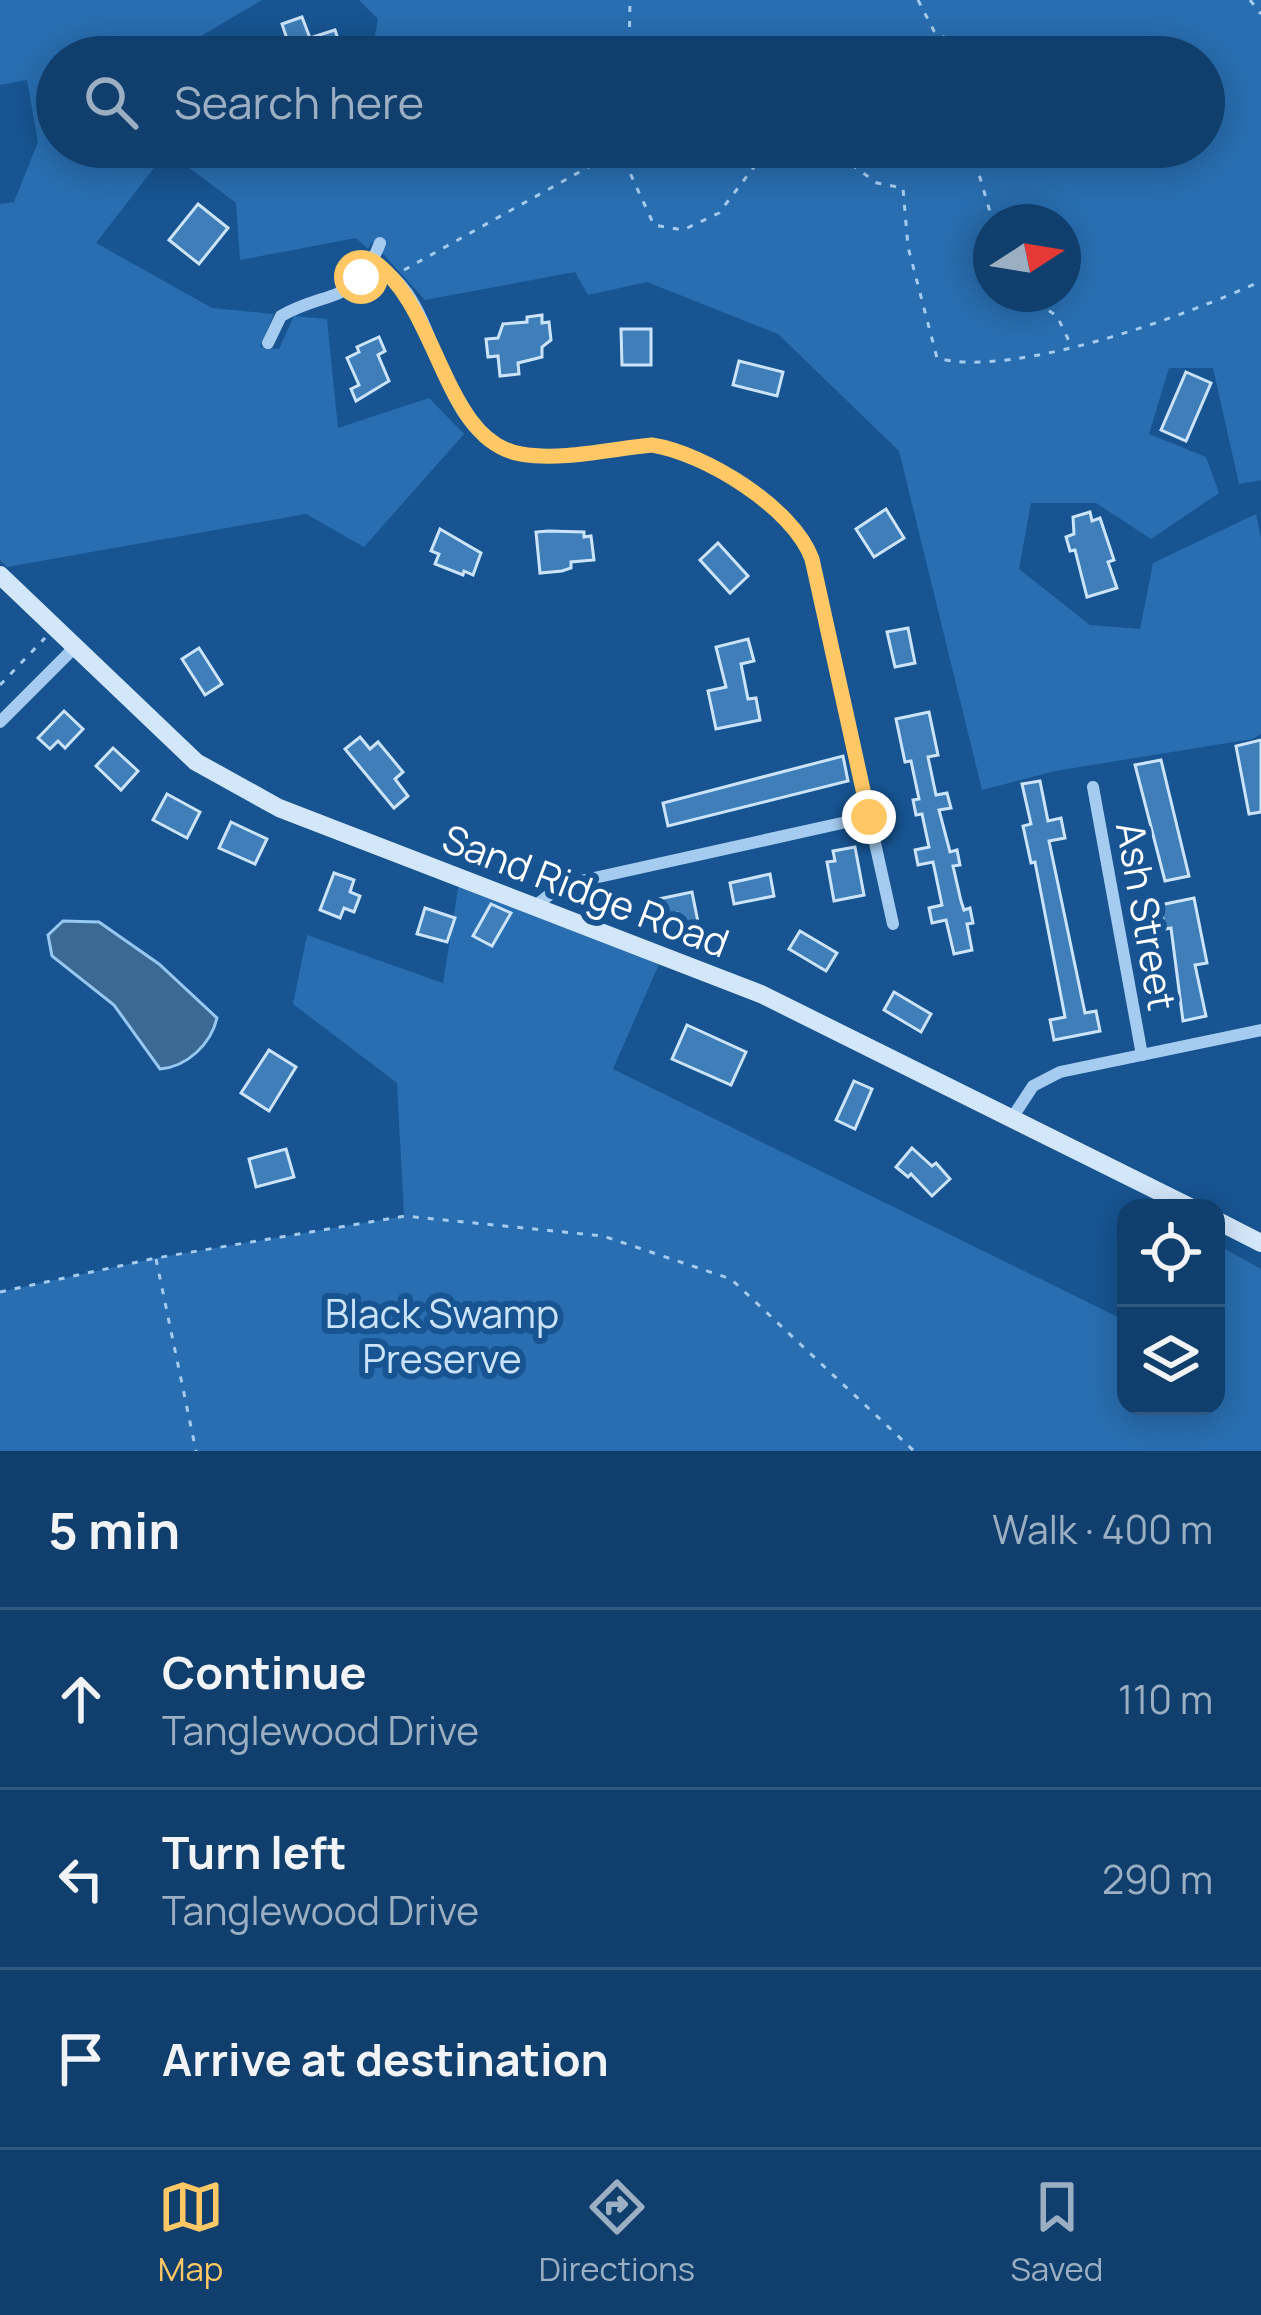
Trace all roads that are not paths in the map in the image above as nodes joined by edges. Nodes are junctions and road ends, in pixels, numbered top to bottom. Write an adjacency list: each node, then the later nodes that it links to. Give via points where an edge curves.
1 (380, 243): 2 (street)
2 (373, 261): 3 (street, via 344,293 281,316); 8 (street, via 418,314 456,397 490,442 538,455 669,448 795,527 812,559)
3 (268, 343)
4 (0, 575): 5 (street, Sand Ridge Road)
5 (74, 648): 6 (street); 9 (street, Sand Ridge Road, via 222,780)
6 (0, 722)
7 (1093, 787): 12 (street, Ash Street)
8 (869, 817): 9 (street, via 576,882); 10 (street)
9 (534, 907): 13 (street, Sand Ridge Road, via 760,994)
10 (893, 924)
11 (1261, 1030): 12 (street)
12 (1142, 1055): 13 (street, via 1044,1078)
13 (1012, 1118): 14 (street, Sand Ridge Road)
14 (1174, 1199)
15 (1225, 1225): 16 (street)
16 (1261, 1243)

